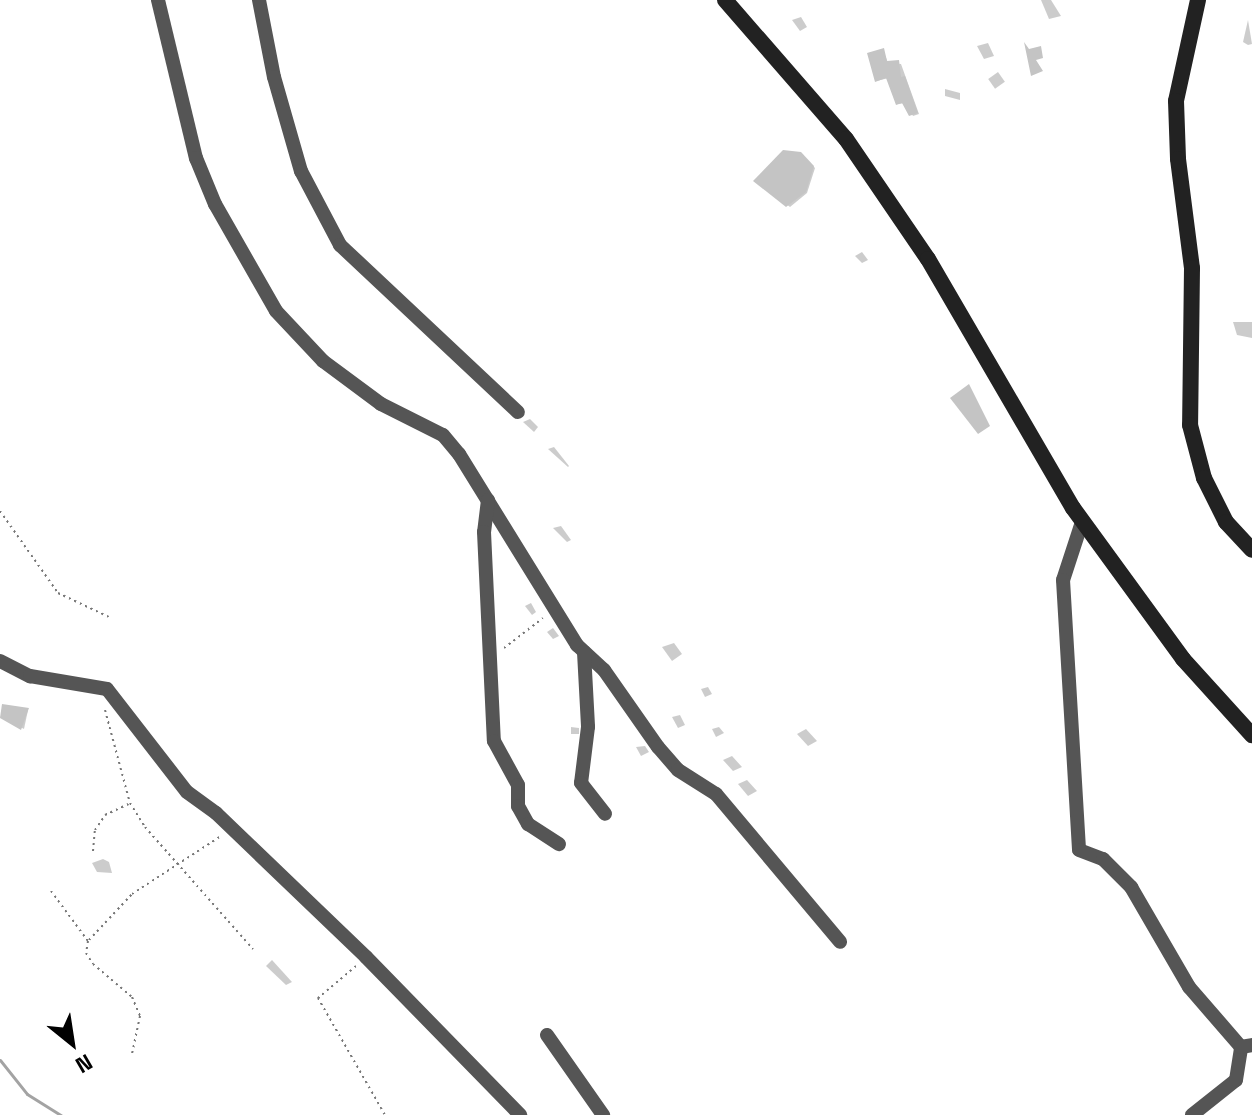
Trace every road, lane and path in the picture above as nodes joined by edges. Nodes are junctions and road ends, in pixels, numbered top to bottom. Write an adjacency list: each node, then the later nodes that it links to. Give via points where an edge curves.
1 (158, 0): 6 (street, via 196,158 215,204 276,311 323,361 381,404 443,435)
2 (259, 0): 5 (street, via 301,171 340,245)
3 (725, 0): 8 (street, via 846,139 878,184 928,259)
4 (1198, 0): 9 (street, via 1176,101 1192,268 1190,425 1204,478 1226,522)
5 (518, 412)
6 (488, 500): 10 (street); 13 (street, via 484,532)
7 (0, 511): 11 (path, via 58,593)
8 (1082, 522): 16 (street, via 1183,659); 29 (street, via 1063,580 1079,850 1103,859 1131,887 1189,987)
9 (1252, 550)
10 (554, 610): 12 (street); 13 (path)
11 (109, 617)
12 (584, 652): 18 (street, via 588,727 581,783); 25 (street, via 604,670 678,770 716,794)
13 (490, 657): 20 (street, via 494,741 518,785 518,806 528,824)
14 (0, 661): 15 (street, via 30,676)
15 (107, 689): 17 (path, via 110,738); 19 (street, via 155,757)
16 (1252, 735)
17 (130, 803): 21 (path, via 105,815 95,830); 22 (path)
18 (605, 814)
19 (230, 827): 22 (path, via 207,850); 27 (street)
20 (559, 844)
21 (93, 851)
22 (180, 864): 24 (path, via 132,894); 26 (path)
23 (51, 891): 24 (path)
24 (88, 941): 30 (path, via 86,953 93,964 132,997 140,1016)
25 (840, 942)
26 (253, 949)
27 (366, 957): 31 (path, via 318,998); 32 (street)
28 (547, 1035): 33 (street)
29 (1247, 1046): 34 (street, via 1236,1080)
30 (132, 1053)
31 (385, 1115)
32 (520, 1115)
33 (603, 1115)
34 (1192, 1115)

